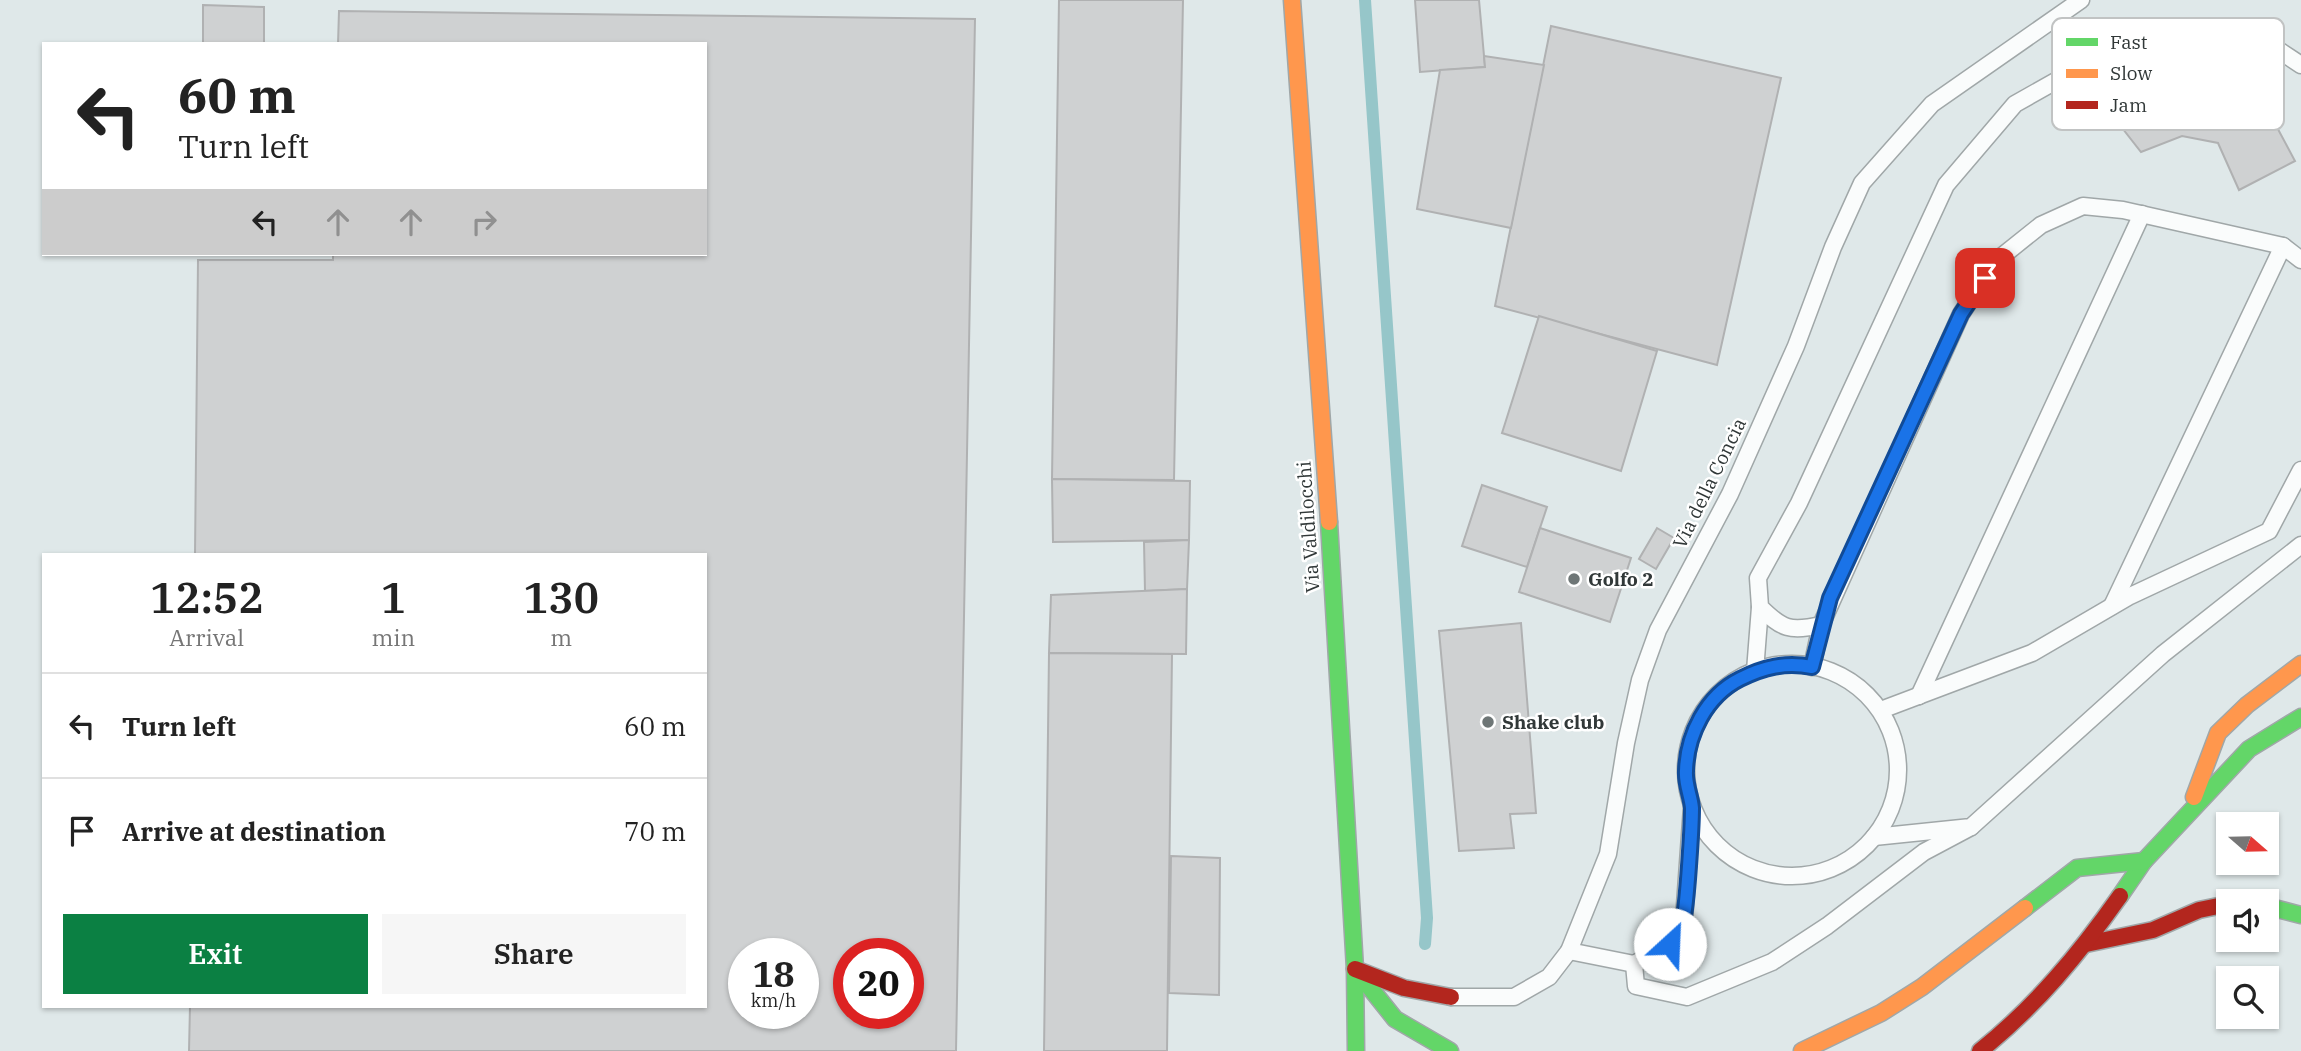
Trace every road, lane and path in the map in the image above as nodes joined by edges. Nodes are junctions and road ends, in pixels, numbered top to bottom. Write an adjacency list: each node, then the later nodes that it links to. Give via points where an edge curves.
1 (1292, 0): 33 (main road, Via Valdilocchi, via 1339,654)
2 (2081, 0): 3 (lane, Via della Concia)
3 (2055, 18)
4 (2052, 20): 31 (lane, Via della Concia, via 1933,104 1862,183 1730,495 1658,630 1640,680 1608,853)
5 (2284, 54): 6 (lane)
6 (2301, 65)
7 (2052, 83): 14 (lane, via 2015,104 1946,184 1799,503 1758,578)
8 (2143, 215): 9 (lane); 15 (lane, via 2083,206 2041,225 1996,261 1961,314); 19 (lane)
9 (2283, 246): 10 (lane); 13 (lane)
10 (2301, 260)
11 (2301, 470): 13 (lane, via 2269,530)
12 (2301, 545): 24 (lane, via 2163,654)
13 (2112, 606): 19 (lane, via 2032,653)
14 (1760, 607): 15 (lane, via 1777,624 1799,630); 18 (lane)
15 (1821, 625): 17 (lane)
16 (2301, 664): 23 (main road, via 2218,733)
17 (1812, 667): 18 (lane, via 1793,664); 20 (lane, via 1827,669 1857,685)
18 (1755, 671): 22 (lane, via 1729,684 1705,709 1690,740 1685,773)
19 (1919, 696): 20 (lane)
20 (1881, 710): 25 (lane, via 1896,743 1898,780 1889,815)
21 (2301, 717): 23 (main road, via 2249,750)
22 (1692, 807): 25 (lane, via 1709,837 1734,860 1767,874 1804,877 1838,866); 32 (lane, via 1684,919 1670,944)
23 (2188, 812): 26 (main road)
24 (1971, 827): 25 (lane); 32 (lane, via 1924,852 1772,962 1687,997 1636,986)
25 (1874, 837)
26 (2144, 861): 30 (main road); 37 (main road, via 2077,868 1922,987 1881,1013)
27 (2216, 906): 30 (main road, via 2153,930)
28 (2279, 909): 29 (main road)
29 (2301, 915)
30 (2086, 944): 38 (main road, via 2015,1031)
31 (1569, 951): 32 (lane); 34 (lane, Via della Concia, via 1549,977 1514,997)
32 (1634, 964)
33 (1355, 969): 34 (main road, via 1404,988); 35 (main road, Via Valdilocchi); 36 (main road, via 1399,1025)
34 (1451, 997)
35 (1356, 1051)
36 (1450, 1051)
37 (1802, 1051)
38 (1980, 1051)

